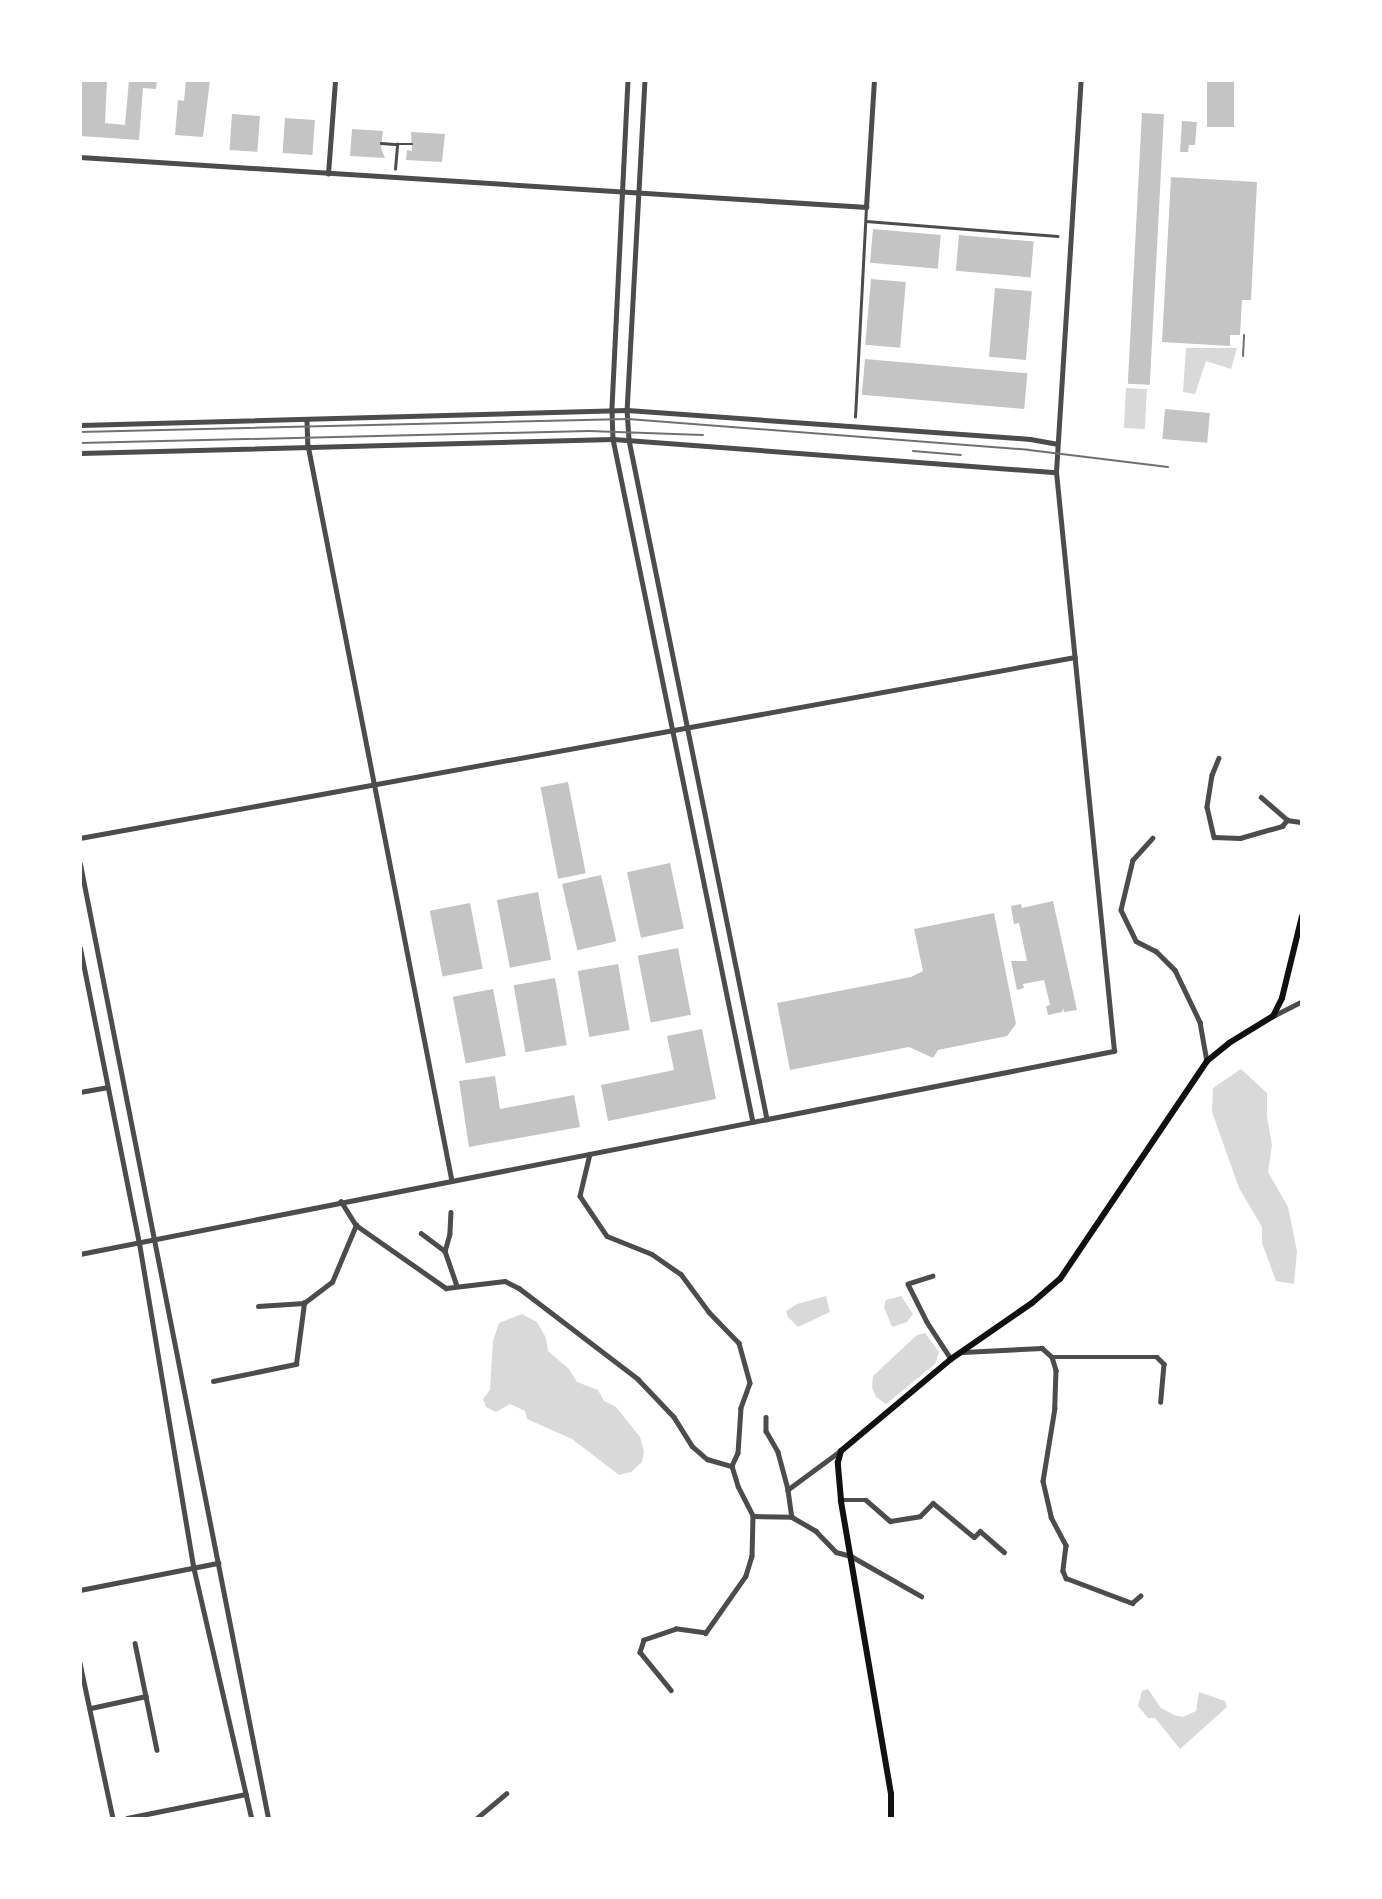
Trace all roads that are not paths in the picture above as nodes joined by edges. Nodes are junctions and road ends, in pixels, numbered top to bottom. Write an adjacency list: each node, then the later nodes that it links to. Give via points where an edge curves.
1 (335, 80): 11 (street)
2 (628, 80): 12 (street)
3 (645, 80): 13 (street)
4 (874, 80): 14 (street)
5 (1082, 80): 24 (street)
6 (381, 143): 7 (street)
7 (397, 144): 8 (street); 10 (street)
8 (412, 144)
9 (80, 157): 11 (street)
10 (395, 169)
11 (328, 174): 12 (street)
12 (622, 193): 13 (street); 18 (street)
13 (639, 193): 14 (street); 17 (street)
14 (866, 207): 15 (street)
15 (866, 221): 16 (street); 19 (street)
16 (1057, 236)
17 (627, 410): 18 (street); 23 (street); 24 (street)
18 (612, 411): 20 (street); 22 (street)
19 (855, 417)
20 (307, 421): 21 (street); 25 (street)
21 (80, 425)
22 (613, 439): 23 (street); 25 (street); 30 (street)
23 (629, 440): 27 (street); 29 (street)
24 (1057, 444): 27 (street)
25 (307, 445): 26 (street); 32 (street)
26 (80, 453)
27 (1056, 472): 28 (street)
28 (1076, 657): 29 (street); 46 (street, via 1114,1051)
29 (688, 726): 30 (street); 46 (street)
30 (672, 729): 32 (street); 47 (street)
31 (1219, 758): 34 (street, via 1207,807 1214,837 1240,838 1282,827)
32 (374, 783): 36 (street); 49 (street)
33 (1261, 797): 34 (street)
34 (1287, 820): 35 (street)
35 (1301, 822)
36 (80, 838)
37 (1153, 838): 43 (street, via 1133,860 1121,910 1136,941 1157,951 1175,970 1200,1023)
38 (80, 864): 54 (street)
39 (1301, 916): 42 (main road, via 1282,998)
40 (80, 948): 44 (street)
41 (1301, 1001): 42 (street)
42 (1273, 1016): 43 (main road)
43 (1207, 1061): 62 (main road, via 1060,1279)
44 (107, 1087): 45 (street); 55 (street)
45 (80, 1093)
46 (767, 1119): 47 (street)
47 (753, 1122): 48 (street)
48 (590, 1154): 49 (street); 69 (street, via 580,1196 607,1236 668,1262 743,1350 750,1383)
49 (452, 1181): 50 (street)
50 (341, 1201): 52 (street); 54 (street)
51 (451, 1212): 56 (street)
52 (356, 1225): 59 (street, via 446,1288); 60 (street, via 332,1282)
53 (421, 1233): 56 (street)
54 (156, 1239): 55 (street); 76 (street)
55 (139, 1243): 57 (street); 77 (street)
56 (445, 1251): 59 (street)
57 (80, 1254)
58 (933, 1276): 64 (street, via 908,1284)
59 (457, 1285): 69 (street, via 505,1281 519,1288 638,1379 707,1459)
60 (304, 1303): 61 (street); 65 (street, via 296,1364)
61 (258, 1306)
62 (962, 1352): 63 (street, via 1042,1348); 64 (main road)
63 (1052, 1357): 66 (street, via 1157,1357 1164,1364); 80 (street, via 1055,1408 1043,1481 1051,1517 1066,1545 1063,1571 1066,1578 1132,1603)
64 (951, 1359): 68 (main road)
65 (212, 1381)
66 (1161, 1402)
67 (766, 1416): 70 (street, via 766,1431 779,1452)
68 (841, 1451): 70 (street); 71 (main road)
69 (732, 1466): 72 (street)
70 (788, 1490): 73 (street)
71 (841, 1500): 74 (street, via 866,1500 890,1521 920,1516 933,1503 974,1537 981,1531); 75 (main road)
72 (753, 1517): 73 (street); 83 (street, via 752,1556 746,1576 706,1633 676,1629 643,1640 640,1652)
73 (792, 1517): 75 (street, via 816,1531 836,1552)
74 (1004, 1552)
75 (851, 1556): 79 (street); 94 (main road, via 891,1794)
76 (218, 1563): 77 (street); 92 (street)
77 (193, 1566): 78 (street); 87 (street)
78 (80, 1590)
79 (921, 1596)
80 (1140, 1597)
81 (135, 1643): 84 (street)
82 (80, 1663): 85 (street)
83 (671, 1690)
84 (146, 1696): 85 (street); 86 (street)
85 (91, 1708): 89 (street)
86 (157, 1751)
87 (246, 1794): 90 (street); 91 (street)
88 (506, 1794): 93 (street)
89 (113, 1818)
90 (127, 1818)
91 (251, 1818)
92 (268, 1818)
93 (477, 1818)
94 (891, 1818)

